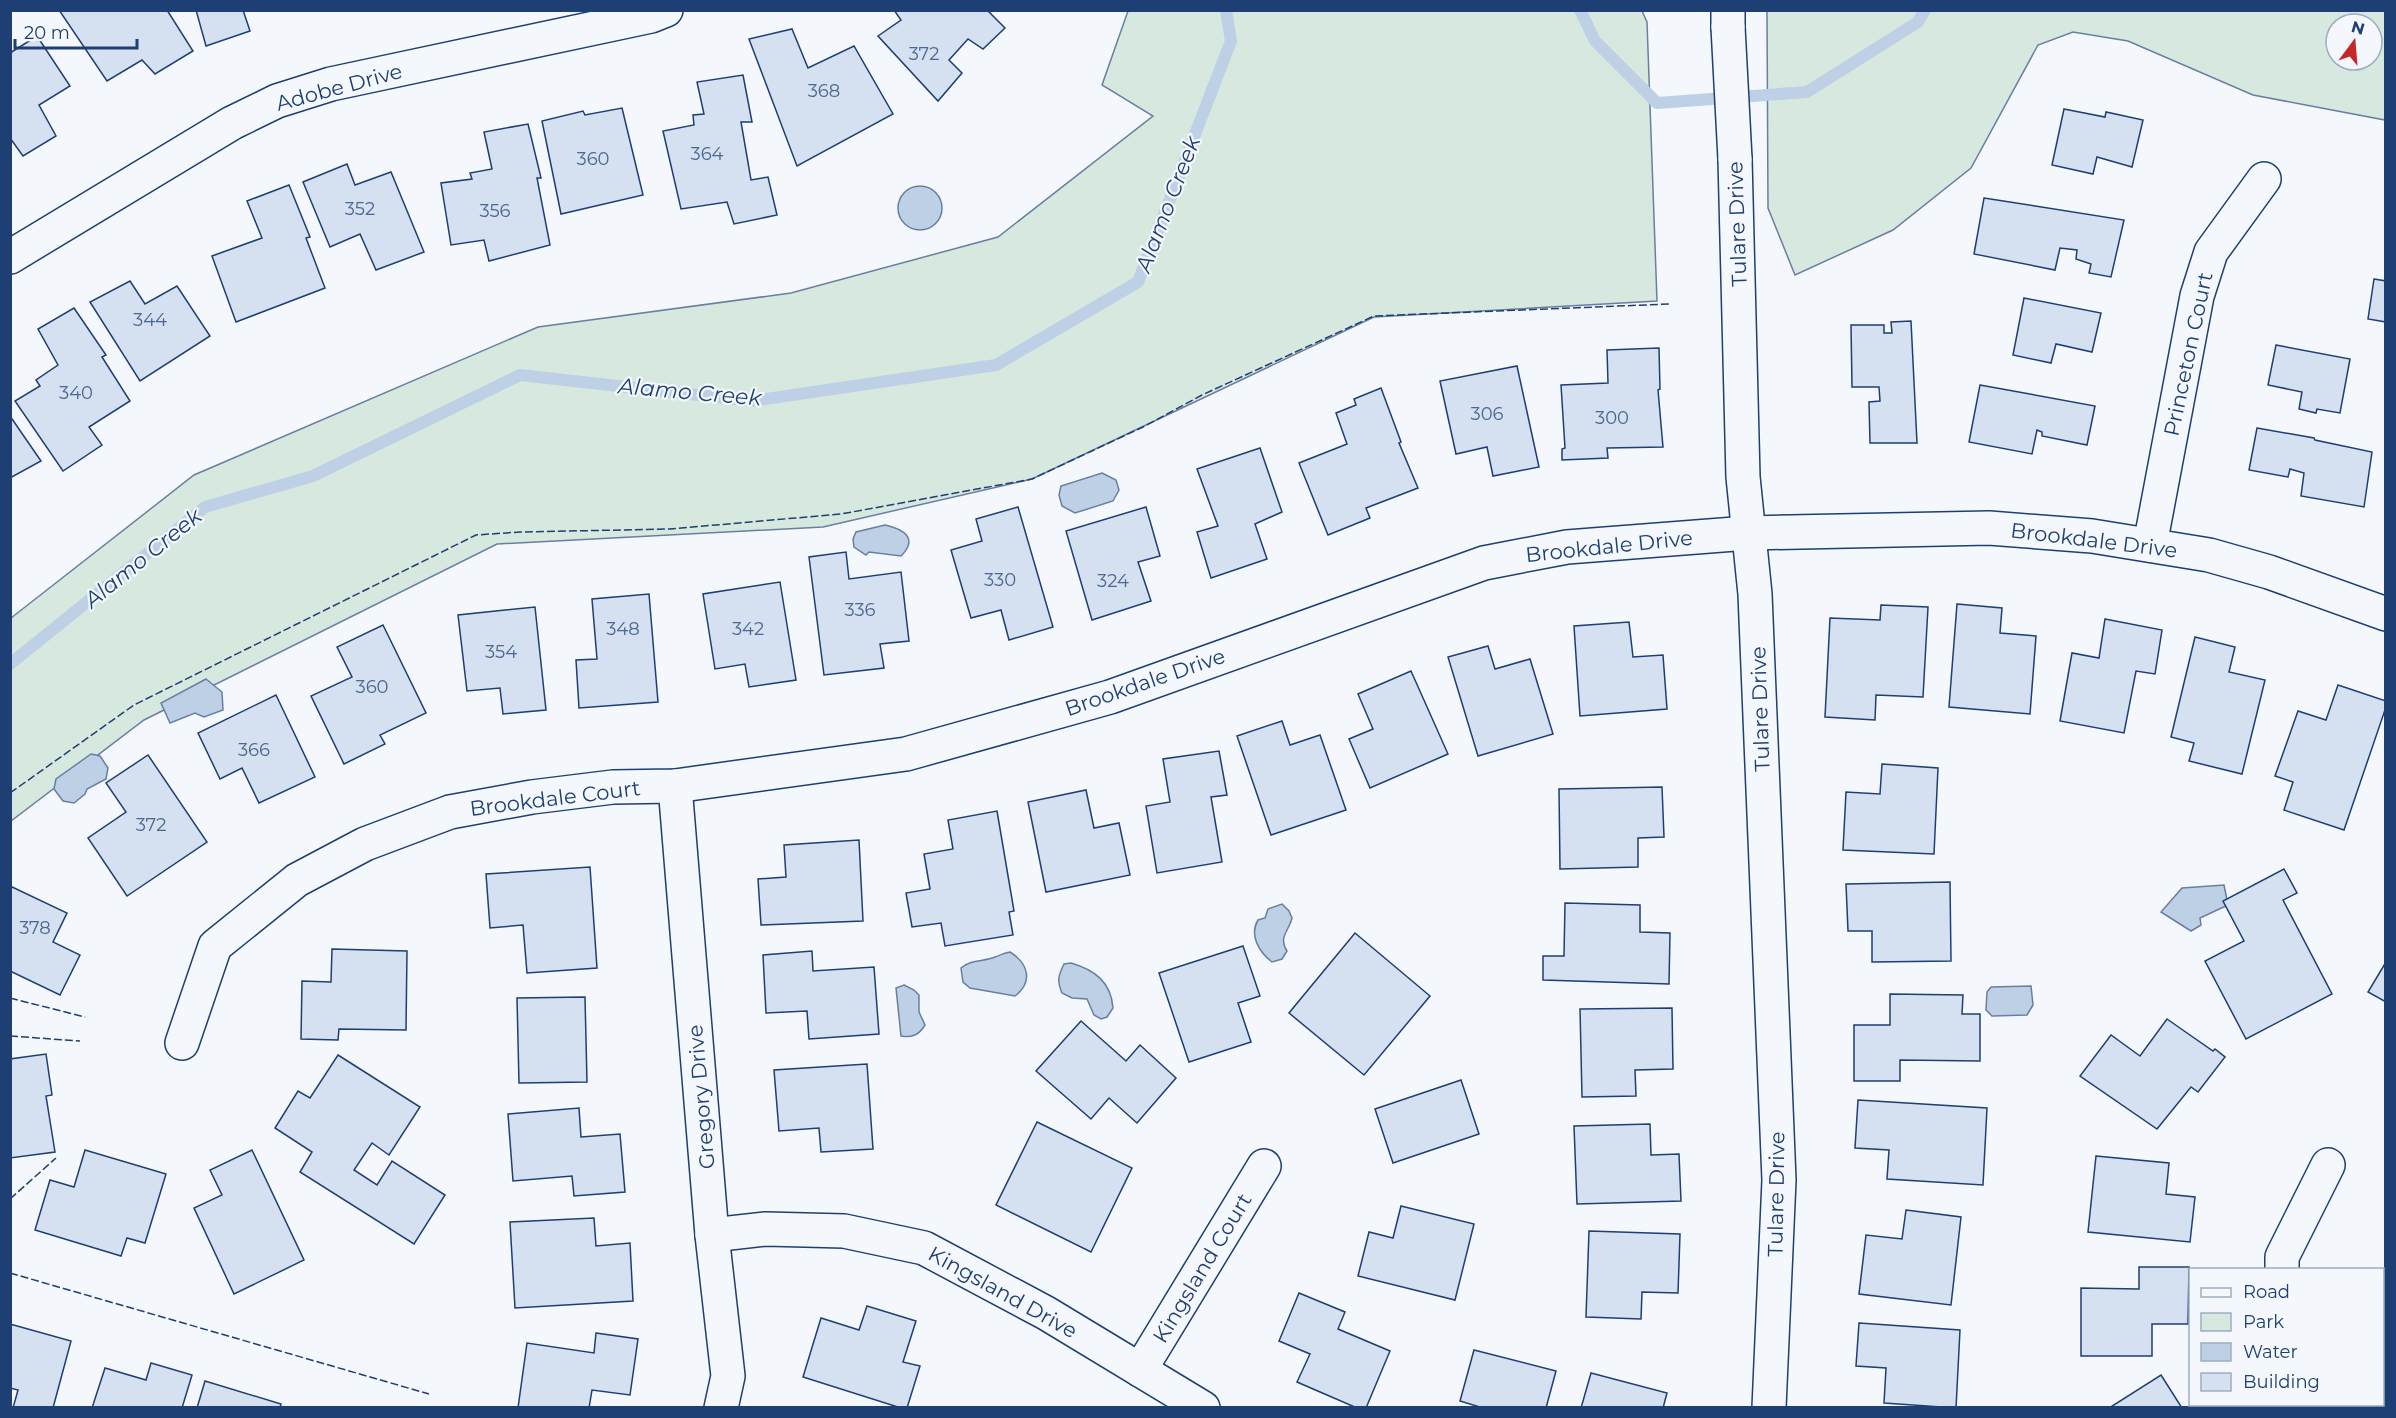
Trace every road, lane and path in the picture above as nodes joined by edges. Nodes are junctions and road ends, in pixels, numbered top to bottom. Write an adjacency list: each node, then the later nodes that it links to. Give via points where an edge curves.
1 (666, 10): 4 (street, Adobe Drive, via 331,84 277,101 232,123)
2 (1728, 19): 5 (street, Tulare Drive)
3 (2264, 179): 6 (street, Princeton Court, via 2211,252 2197,296)
4 (10, 257)
5 (1748, 533): 6 (street, Brookdale Drive, via 1989,528); 8 (street, Brookdale Drive, via 1567,547 1484,563 1110,697 1006,727 906,754); 17 (street, Tulare Drive, via 1755,594 1779,1180)
6 (2150, 545): 7 (street, Brookdale Drive, via 2259,569)
7 (2385, 614)
8 (675, 786): 9 (street, Brookdale Court, via 613,787 450,812 365,844 297,880 215,946); 12 (street, Gregory Drive)
9 (182, 1043)
10 (2328, 1165): 13 (street, via 2282,1257)
11 (1264, 1166): 14 (street, Kingsland Court)
12 (712, 1235): 14 (street, Kingsland Drive, via 766,1229 844,1231 924,1248 1046,1313); 15 (street, Gregory Drive, via 728,1376)
13 (2282, 1268)
14 (1140, 1370): 16 (street, Kingsland Drive)
15 (721, 1407)
16 (1203, 1407)
17 (1769, 1407)

